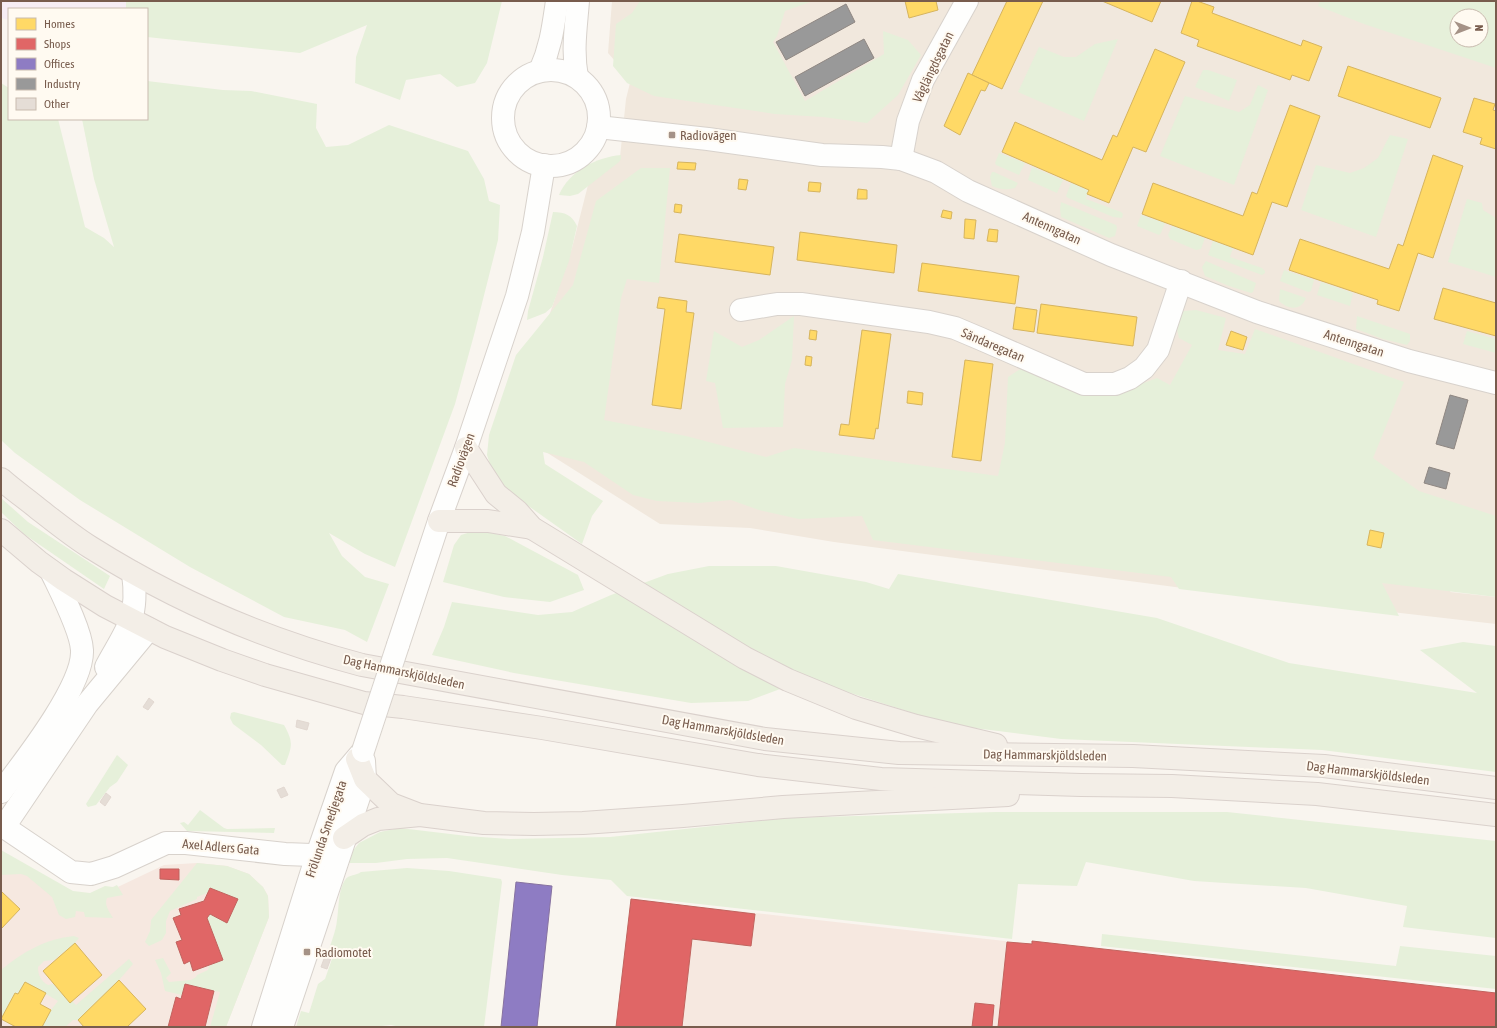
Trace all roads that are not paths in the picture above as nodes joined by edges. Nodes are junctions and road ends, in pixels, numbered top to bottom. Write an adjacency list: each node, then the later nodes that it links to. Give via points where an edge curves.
1 (557, 1): 4 (street, via 552,38)
2 (578, 1): 5 (street, via 574,41)
3 (967, 1): 7 (street, Våglängdsgatan, via 923,80 908,121)
4 (540, 71): 5 (street, via 562,71); 8 (street, via 528,75 514,87 505,104 503,116 506,135 512,146 526,159)
5 (577, 77): 6 (street, via 593,95 598,111)
6 (598, 127): 7 (street, Antenngatan, via 822,155 882,156); 8 (street, via 591,144 578,157 562,164)
7 (901, 159): 9 (street, Antenngatan, via 936,172 968,191 1111,254)
8 (544, 165): 12 (street, Radiovägen, via 533,232 517,296)
9 (1181, 281): 10 (street, Sändaregatan, via 1158,350 1144,368 1130,378 1114,384 1084,384 955,328 929,322 801,304 777,304); 11 (street, Antenngatan, via 1257,312 1394,356)
10 (741, 310)
11 (1496, 383)
12 (466, 448): 14 (street, Radiovägen); 15 (main road, via 496,494 517,511)
13 (1, 479): 18 (main road, Dag Hammarskjöldsleden, via 89,546)
14 (439, 521): 15 (main road, via 488,521); 21 (street, Radiovägen, bridge)
15 (532, 528): 20 (main road, via 745,658 816,693 916,726)
16 (1, 530): 17 (main road, Dag Hammarskjöldsleden)
17 (51, 571): 19 (main road, Dag Hammarskjöldsleden, via 105,606); 25 (street, via 78,634 82,660 67,696 44,734)
18 (132, 573): 19 (street, Axel Adlers Gata, via 134,603); 20 (main road, Dag Hammarskjöldsleden, via 190,602 270,635 370,666 765,739 899,753)
19 (140, 624): 23 (main road, Dag Hammarskjöldsleden, via 222,660 317,691 364,703 542,728 758,765 881,779); 28 (street, Axel Adlers Gata)
20 (1034, 754): 24 (main road, Dag Hammarskjöldsleden, via 1133,756 1324,766)
21 (360, 755): 22 (street, Frölunda Smedjegata); 29 (street, Frölunda Smedjegata, via 346,771)
22 (365, 779): 26 (main road, via 391,804); 29 (street, Frölunda Smedjegata)
23 (1081, 785): 26 (main road, via 1008,795 790,806 597,822 534,824); 27 (main road, Dag Hammarskjöldsleden, via 1172,786 1317,794)
24 (1496, 788)
25 (1, 792)
26 (420, 815): 29 (main road, via 378,819 363,825)
27 (1496, 815)
28 (2, 826): 29 (street, Axel Adlers Gata, via 70,872 91,874 114,867 166,843 285,854)
29 (333, 850): 30 (street, Frölunda Smedjegata); 31 (street, Frölunda Smedjegata)
30 (263, 1027)
31 (282, 1027)

